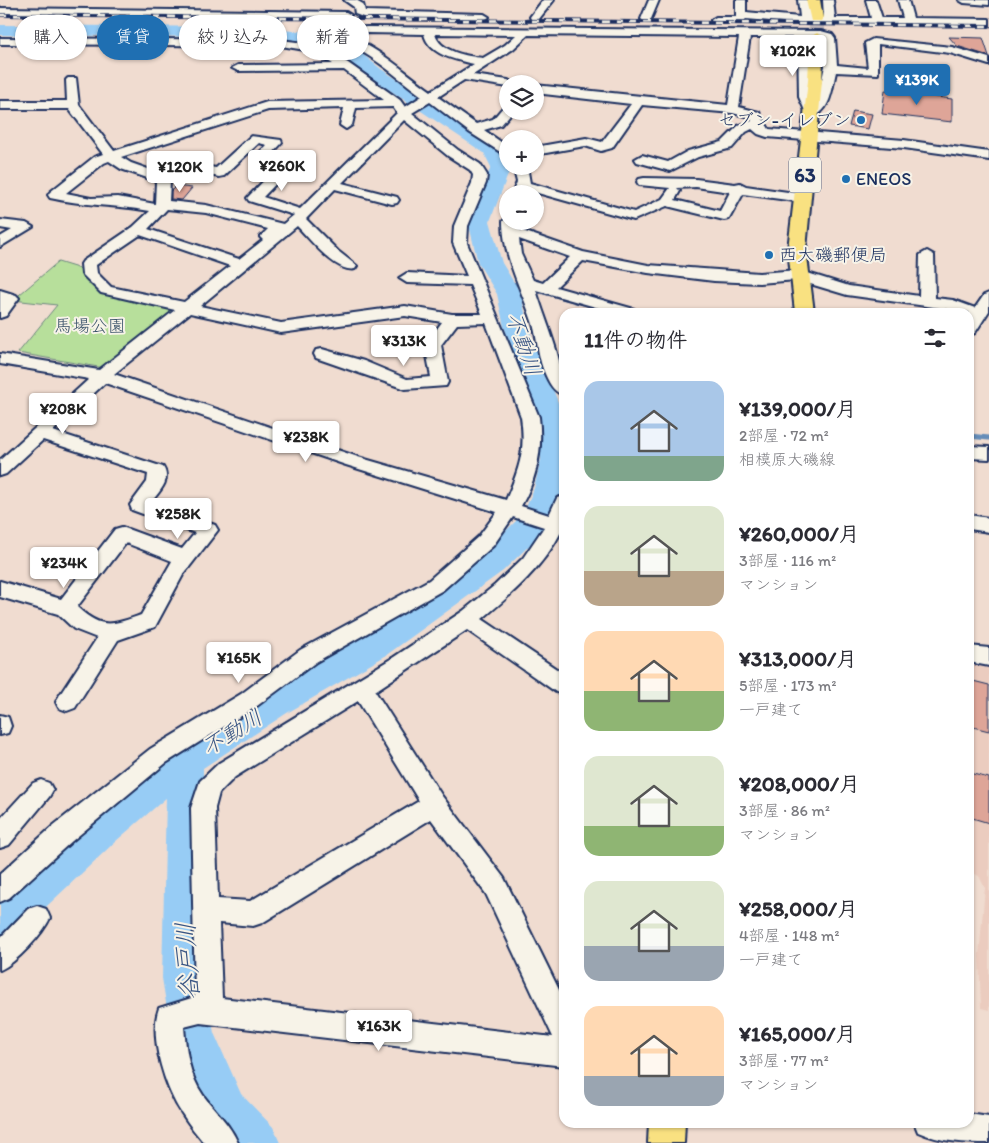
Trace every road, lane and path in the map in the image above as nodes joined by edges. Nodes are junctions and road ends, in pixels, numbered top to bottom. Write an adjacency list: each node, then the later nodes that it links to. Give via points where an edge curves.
1 (90, 0): 16 (street)
2 (343, 0): 16 (street, via 345,15)
3 (350, 0): 18 (street, via 359,6 363,14)
4 (549, 0): 20 (street, via 530,17)
5 (654, 0): 21 (street)
6 (741, 0): 17 (street)
7 (803, 0): 22 (street)
8 (813, 0): 22 (main road)
9 (828, 0): 24 (street)
10 (870, 0): 25 (street)
11 (903, 0): 26 (street)
12 (964, 0): 14 (street)
13 (438, 1): 18 (street)
14 (989, 2)
15 (0, 11): 16 (street)
16 (84, 12)
17 (741, 15): 22 (street); 23 (street, via 741,20)
18 (428, 16): 19 (street, via 457,12)
19 (499, 17)
20 (554, 18)
21 (646, 19)
22 (811, 19): 24 (street)
23 (703, 20)
24 (830, 21): 25 (street)
25 (877, 21): 26 (street)
26 (908, 22): 27 (street)
27 (989, 22)
28 (429, 30): 29 (street); 30 (street); 37 (street, via 432,40 449,54)
29 (369, 31)
30 (526, 31): 31 (street); 37 (street, via 509,47)
31 (745, 34): 32 (street); 52 (street)
32 (810, 35): 41 (street, via 828,36); 53 (main road, 63)
33 (0, 41): 34 (street)
34 (297, 45)
35 (369, 52): 46 (street)
36 (334, 60): 39 (street)
37 (484, 62): 42 (street)
38 (989, 62): 41 (street, via 952,50 877,41 871,43 874,72)
39 (346, 67): 40 (street); 51 (street)
40 (238, 68)
41 (830, 68): 53 (street, via 823,104)
42 (464, 77): 44 (street); 46 (street)
43 (72, 80): 50 (street)
44 (499, 83)
45 (544, 90): 47 (street)
46 (429, 97): 51 (street); 57 (street)
47 (639, 101): 52 (street); 60 (street, via 607,147 586,142)
48 (351, 104): 51 (street); 55 (street); 61 (street, via 296,110 267,106)
49 (0, 105): 50 (street)
50 (73, 105): 61 (street)
51 (400, 108): 67 (street); 87 (street, via 453,153 475,167 480,175 462,226 460,243)
52 (733, 109): 56 (street, via 755,116)
53 (812, 113): 58 (main road, 63)
54 (499, 120): 57 (street)
55 (346, 124)
56 (759, 125): 58 (street, via 766,133); 63 (street, via 742,129 727,146 692,154 670,167)
57 (473, 129): 59 (street)
58 (810, 138): 62 (street, via 904,144); 70 (main road, 63)
59 (499, 148)
60 (544, 149)
61 (111, 156): 64 (street, via 126,166); 73 (street, via 99,160 56,195 91,202 118,200)
62 (989, 156)
63 (642, 159)
64 (163, 179): 73 (street); 74 (street, via 186,167 219,172 256,139 276,143 262,157 294,165 254,198)
65 (644, 182): 66 (street)
66 (676, 184): 68 (street); 72 (street)
67 (334, 185): 71 (street); 74 (street)
68 (740, 188): 70 (street); 72 (street, via 724,216)
69 (544, 195): 72 (street, via 634,216 643,215)
70 (802, 198): 85 (main road, 63)
71 (392, 200)
72 (667, 202)
73 (162, 206): 76 (street); 80 (street, via 206,209 278,227 265,239)
74 (300, 217): 80 (street); 84 (street, via 333,254)
75 (0, 224): 79 (street, via 30,224)
76 (138, 230): 83 (street); 93 (street, via 88,264 90,274 106,290)
77 (511, 230): 88 (street, via 514,254)
78 (519, 230): 82 (street)
79 (0, 243)
80 (266, 244): 83 (street)
81 (927, 255): 92 (street)
82 (580, 256): 85 (street, via 683,274 759,278); 89 (street)
83 (240, 264): 93 (street)
84 (350, 266)
85 (798, 275): 92 (street, via 847,290); 95 (main road, 63)
86 (407, 278): 87 (street)
87 (476, 281): 98 (street)
88 (528, 284): 89 (street); 104 (street, via 530,299 542,326 546,357)
89 (546, 288): 94 (street)
90 (0, 295): 97 (street, via 11,298)
91 (989, 298): 100 (street)
92 (927, 302): 96 (street)
93 (187, 307): 99 (street, via 280,328 405,312); 103 (street)
94 (614, 308)
95 (803, 308)
96 (958, 308)
97 (0, 313)
98 (492, 318): 99 (street); 109 (street, via 530,417 532,431 530,464)
99 (452, 320): 101 (street, via 433,344 440,382 405,384 358,364)
100 (978, 321)
101 (322, 354)
102 (0, 359): 103 (street)
103 (102, 376): 105 (street); 109 (street, via 352,461)
104 (559, 385)
105 (41, 433): 108 (street); 113 (street, via 157,471 156,483 139,505 208,530)
106 (974, 452): 107 (street)
107 (989, 453)
108 (0, 470)
109 (515, 511): 110 (street); 126 (street, via 436,585 308,656 249,700 158,756 63,833)
110 (559, 519): 116 (street, via 534,558 505,589)
111 (974, 523): 112 (street)
112 (989, 525)
113 (186, 558): 115 (street, via 122,534); 117 (street, via 148,621)
114 (0, 589): 115 (street)
115 (65, 608): 117 (street, via 81,623)
116 (466, 619): 120 (street); 121 (street)
117 (111, 634): 122 (street)
118 (974, 655): 119 (street)
119 (989, 657)
120 (559, 683)
121 (362, 688): 124 (street); 127 (street, via 227,770 208,788 203,808)
122 (67, 702)
123 (41, 790): 125 (street)
124 (434, 804): 127 (street, via 253,914); 131 (street, via 495,886)
125 (0, 837)
126 (0, 890)
127 (206, 910): 130 (street)
128 (37, 918): 129 (street)
129 (0, 957)
130 (204, 1010): 132 (street); 136 (street, via 169,1018 173,1060 192,1104)
131 (559, 1020)
132 (559, 1051)
133 (667, 1128): 137 (main road)
134 (965, 1128): 135 (street)
135 (989, 1132)
136 (223, 1143)
137 (666, 1143)

